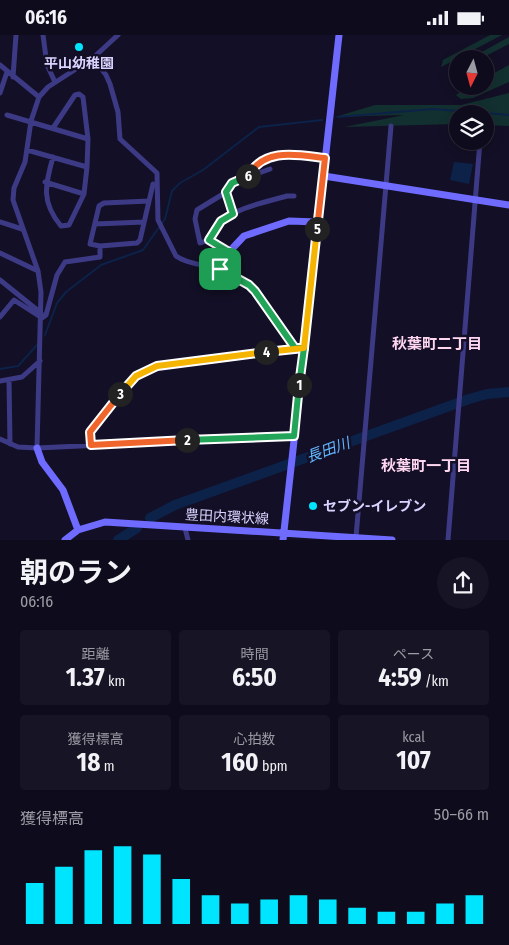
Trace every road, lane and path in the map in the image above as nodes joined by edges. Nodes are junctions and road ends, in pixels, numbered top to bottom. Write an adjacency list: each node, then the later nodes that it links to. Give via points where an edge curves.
1 (16, 35): 8 (street)
2 (43, 35): 9 (street, via 47,65)
3 (118, 35): 5 (street)
4 (339, 35): 20 (street)
5 (93, 58): 9 (street); 44 (street, via 108,79 118,112 120,139 157,173 159,224 174,253 180,259)
6 (0, 65): 7 (street)
7 (7, 72): 8 (street); 10 (street)
8 (13, 77): 11 (street)
9 (55, 82): 11 (street)
10 (0, 93)
11 (39, 97): 13 (street)
12 (7, 115): 13 (street)
13 (31, 121): 15 (street); 17 (street)
14 (391, 126): 27 (street)
15 (53, 128): 16 (street); 16 (street, via 75,95 79,94 83,97)
16 (88, 139): 21 (street)
17 (27, 150): 19 (street); 39 (street, via 13,194)
18 (479, 150): 31 (street)
19 (53, 157): 21 (street); 25 (street)
20 (325, 158): 23 (street); 24 (street, via 285,153 272,155 252,169)
21 (87, 167): 29 (street)
22 (270, 169): 24 (street)
23 (324, 176): 27 (street); 35 (street)
24 (247, 177): 28 (street, via 232,183)
25 (45, 182): 29 (street); 29 (street, via 46,199 61,226 69,225)
26 (153, 184): 32 (street)
27 (386, 186): 31 (street); 62 (street)
28 (226, 192): 34 (street); 40 (street, via 197,210 195,219 200,243)
29 (84, 194)
30 (294, 196): 34 (street)
31 (475, 200): 33 (street); 67 (street)
32 (149, 201): 37 (street); 38 (street, via 104,203 99,206)
33 (509, 205)
34 (233, 214): 40 (street, via 221,221)
35 (318, 221): 42 (street, via 290,221 251,234 236,243); 50 (street)
36 (0, 222): 39 (street)
37 (144, 222): 38 (street); 41 (street, via 137,243)
38 (95, 224): 41 (street, via 90,243)
39 (22, 229): 45 (street)
40 (209, 240): 42 (street)
41 (100, 246): 47 (street, via 99,259 65,262 57,275 46,315)
42 (229, 252): 44 (street)
43 (0, 253): 45 (street)
44 (220, 269): 49 (street, via 255,291)
45 (38, 271): 47 (street)
46 (0, 280): 47 (street)
47 (41, 315): 48 (street, via 14,300); 51 (street)
48 (0, 317)
49 (295, 348): 50 (street); 57 (street, via 157,366 131,380 90,432)
50 (304, 348): 54 (street)
51 (40, 361): 52 (street, via 26,375); 58 (street)
52 (9, 379): 53 (street); 56 (street)
53 (0, 381)
54 (294, 436): 57 (street); 61 (street)
55 (0, 439): 56 (street)
56 (10, 444): 58 (street)
57 (91, 445): 58 (street)
58 (37, 448): 60 (street, via 42,462 63,490)
59 (185, 528): 60 (street, 豊田内環状線, via 105,522); 61 (street, 豊田内環状線); 65 (street)
60 (78, 530): 64 (street, 豊田内環状線)
61 (283, 536): 63 (street, 豊田内環状線)
62 (356, 537): 63 (street, 豊田内環状線); 66 (street, 豊田内環状線)
63 (337, 538)
64 (65, 540)
65 (188, 540)
66 (392, 540)
67 (448, 540)

